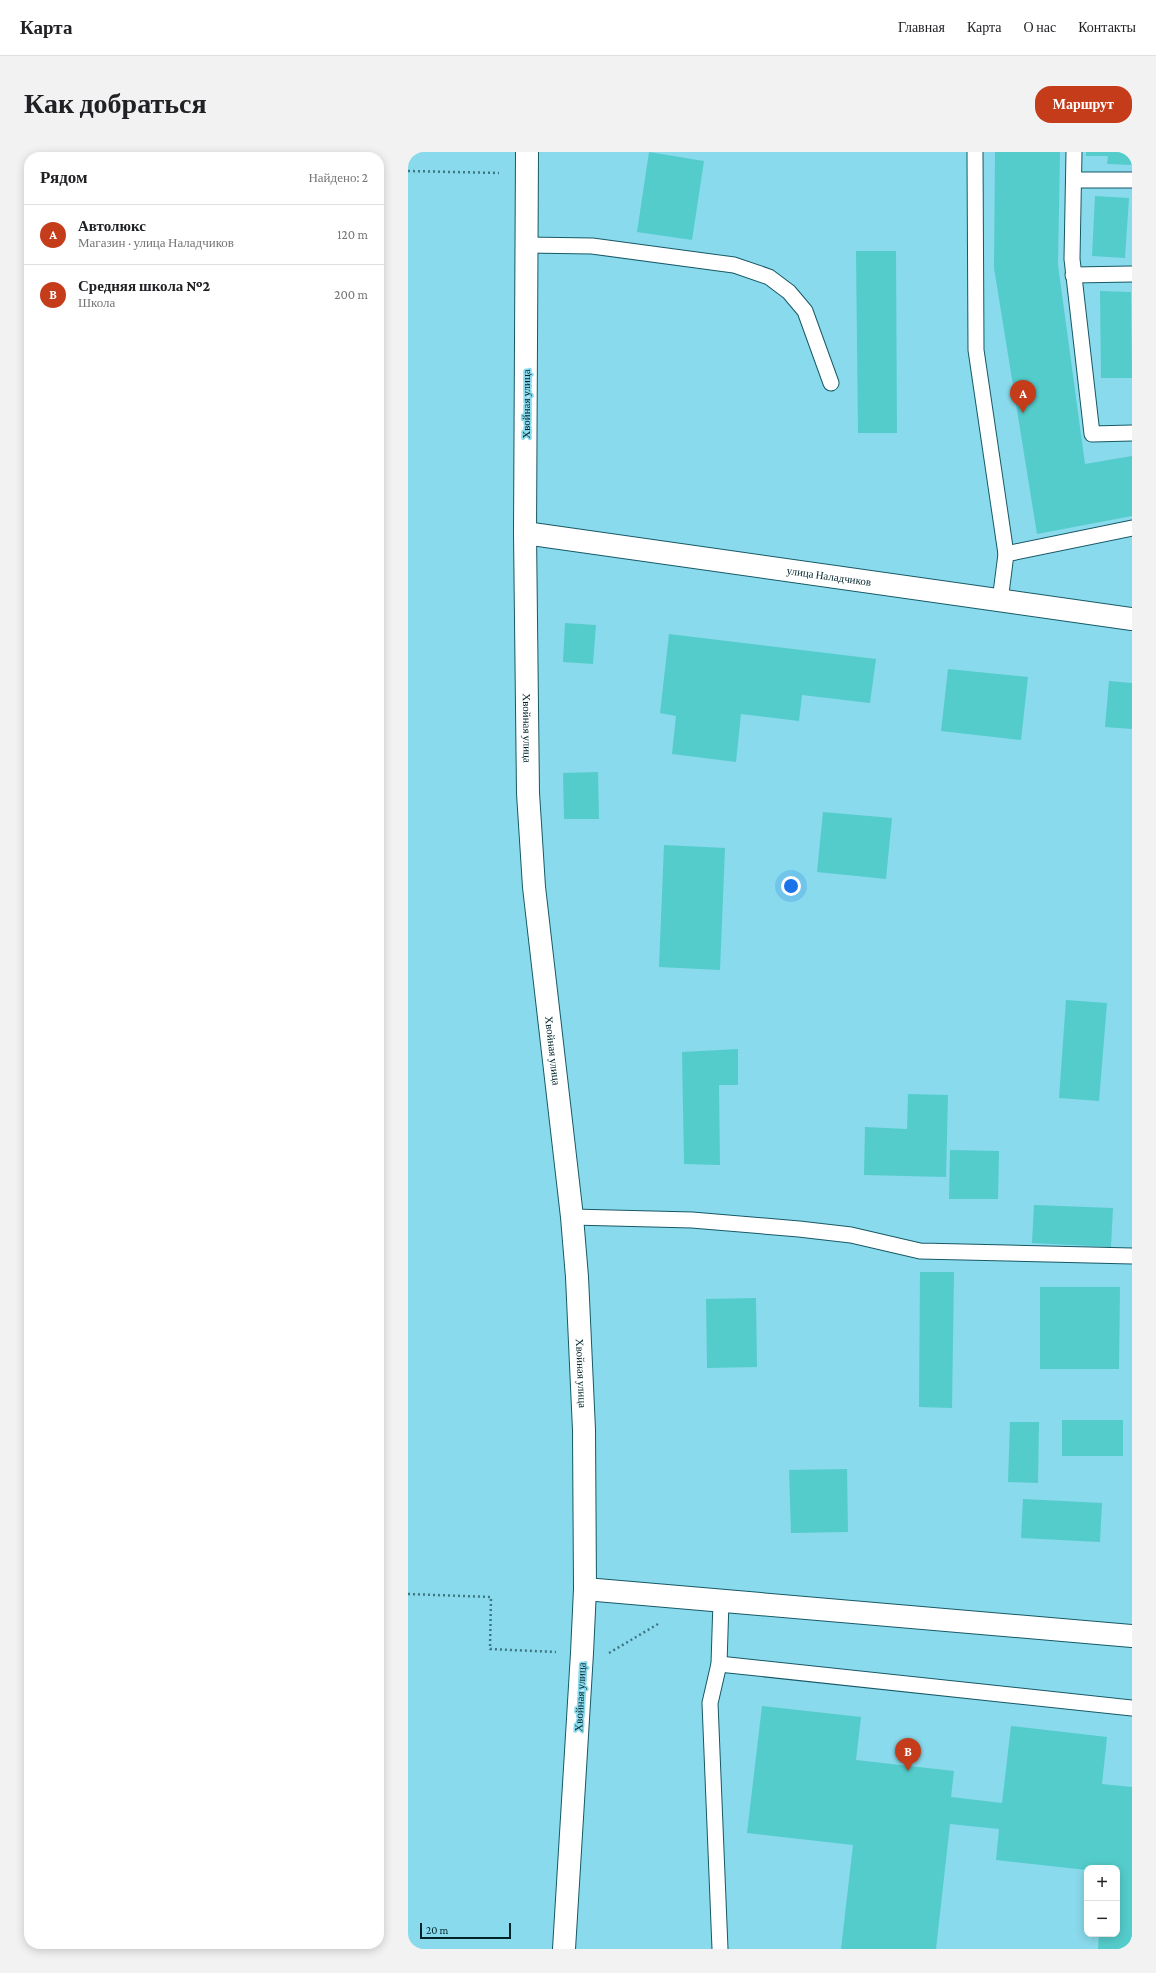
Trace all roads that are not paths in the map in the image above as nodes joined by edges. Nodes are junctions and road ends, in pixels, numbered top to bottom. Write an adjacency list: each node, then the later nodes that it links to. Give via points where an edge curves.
1 (975, 152): 13 (lane, via 976,350)
2 (1074, 152): 4 (lane)
3 (527, 163): 6 (street, Хвойная улица)
4 (1074, 180): 5 (lane); 8 (lane)
5 (1132, 180)
6 (527, 245): 9 (lane, via 592,246 734,265 769,277 790,292 805,311); 12 (street, Хвойная улица)
7 (1132, 274): 8 (lane)
8 (1073, 275): 10 (lane, via 1092,434)
9 (831, 382)
10 (1132, 433)
11 (1132, 528): 13 (lane)
12 (525, 533): 14 (street, улица Наладчиков); 16 (street, Хвойная улица, via 528,793 534,887)
13 (1006, 554): 14 (lane)
14 (1000, 601): 15 (street, улица Наладчиков)
15 (1132, 619)
16 (572, 1217): 17 (lane, via 692,1220 799,1229 851,1235 920,1251); 18 (street, Хвойная улица, via 584,1430)
17 (1132, 1256)
18 (585, 1589): 19 (street); 23 (street, Хвойная улица)
19 (721, 1601): 20 (street); 21 (lane)
20 (1132, 1636)
21 (719, 1664): 22 (lane); 24 (lane, via 710,1703)
22 (1132, 1708)
23 (564, 1949)
24 (720, 1949)

